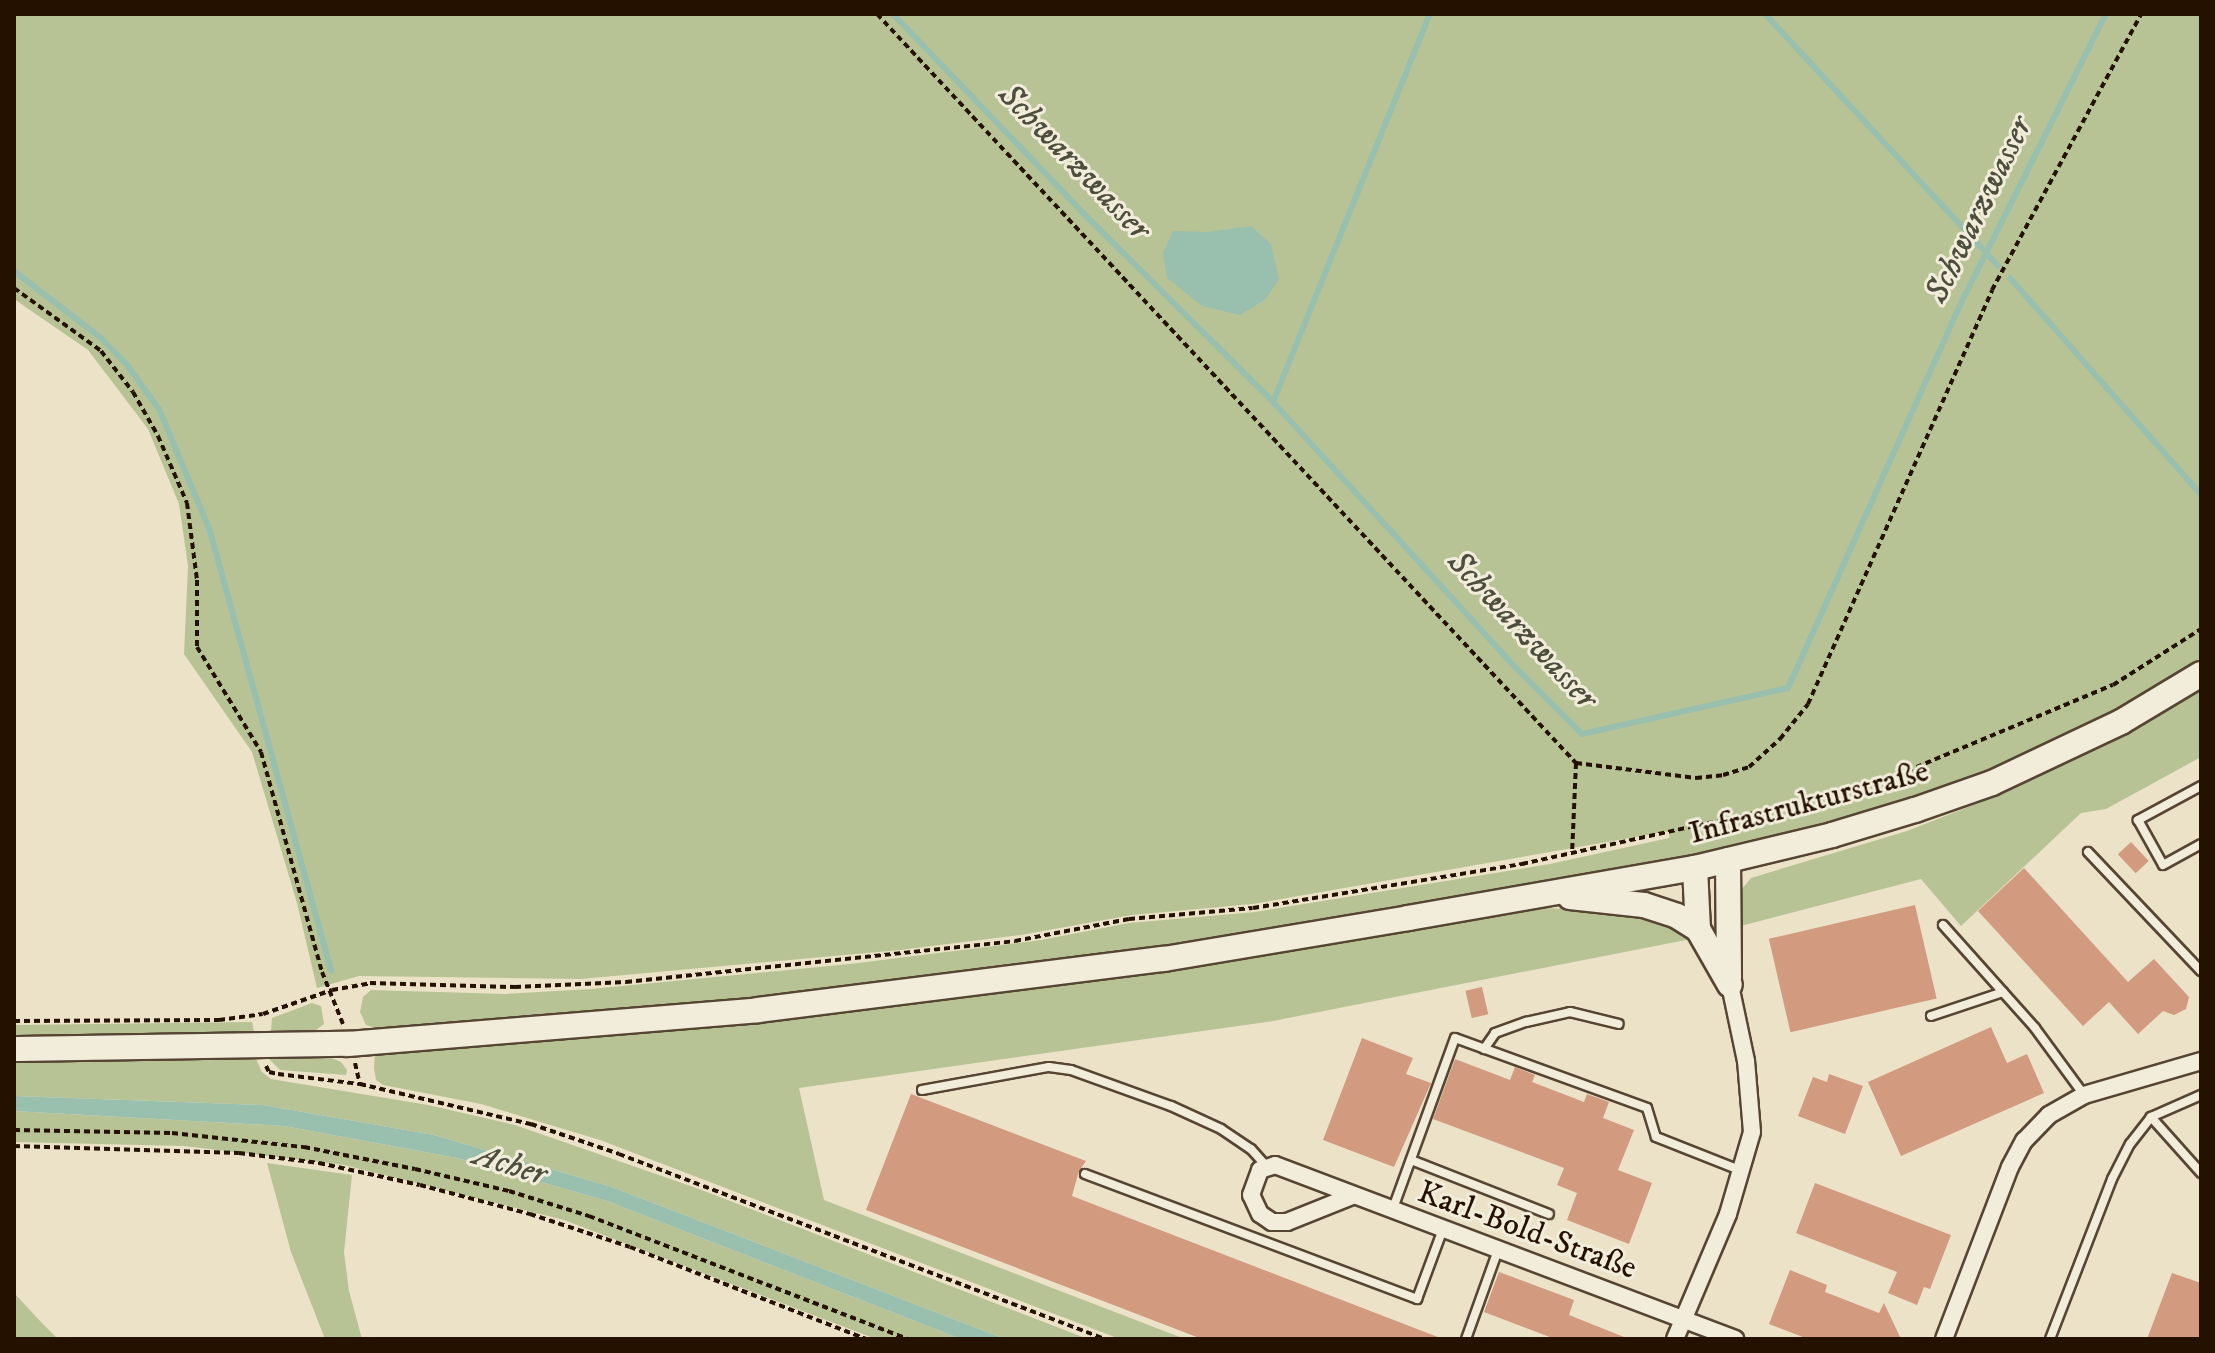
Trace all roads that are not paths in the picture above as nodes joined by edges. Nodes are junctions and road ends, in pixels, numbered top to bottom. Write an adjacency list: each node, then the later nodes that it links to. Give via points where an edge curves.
1 (2201, 674): 5 (street, Infrastrukturstraße, via 2121,722 1992,783 1832,835)
2 (2201, 786): 3 (lane, via 2138,820 2163,865)
3 (2201, 844)
4 (2088, 852): 10 (lane)
5 (1728, 860): 6 (street, Infrastrukturstraße); 11 (street)
6 (1695, 868): 7 (street, Infrastrukturstraße); 9 (street)
7 (1543, 895): 9 (street, via 1660,909); 15 (street, Infrastrukturstraße, via 1164,959 758,1010 348,1044)
8 (1943, 925): 12 (lane)
9 (1698, 929): 11 (street)
10 (2201, 971)
11 (1730, 985): 24 (street, via 1751,1098 1752,1132)
12 (2003, 992): 13 (lane); 19 (lane)
13 (1931, 1016)
14 (1619, 1024): 16 (lane, via 1570,1012 1495,1033)
15 (14, 1049)
16 (1484, 1049): 22 (lane, via 1455,1038); 24 (lane, via 1647,1108 1656,1137)
17 (2201, 1061): 19 (street)
18 (922, 1090): 23 (lane, via 1049,1067 1071,1070 1221,1129)
19 (2084, 1095): 36 (street, via 2049,1115 2024,1141)
20 (2201, 1095): 21 (lane)
21 (2151, 1117): 25 (lane); 37 (lane, via 2112,1179)
22 (1411, 1160): 28 (lane); 29 (lane)
23 (1267, 1167): 27 (street, Karl-Bold-Straße, via 1275,1165); 27 (street, via 1260,1170 1251,1195 1260,1214 1272,1222 1287,1222)
24 (1743, 1171): 32 (street)
25 (2201, 1173)
26 (1085, 1174): 30 (lane, via 1417,1299)
27 (1352, 1196): 28 (street, Karl-Bold-Straße)
28 (1392, 1211): 30 (street, Karl-Bold-Straße)
29 (1549, 1214)
30 (1443, 1229): 31 (street, Karl-Bold-Straße)
31 (1498, 1250): 32 (street, Karl-Bold-Straße); 33 (lane)
32 (1683, 1318): 34 (street); 35 (street, Karl-Bold-Straße)
33 (1466, 1339)
34 (1675, 1339)
35 (1735, 1339)
36 (1944, 1339)
37 (2050, 1339)

